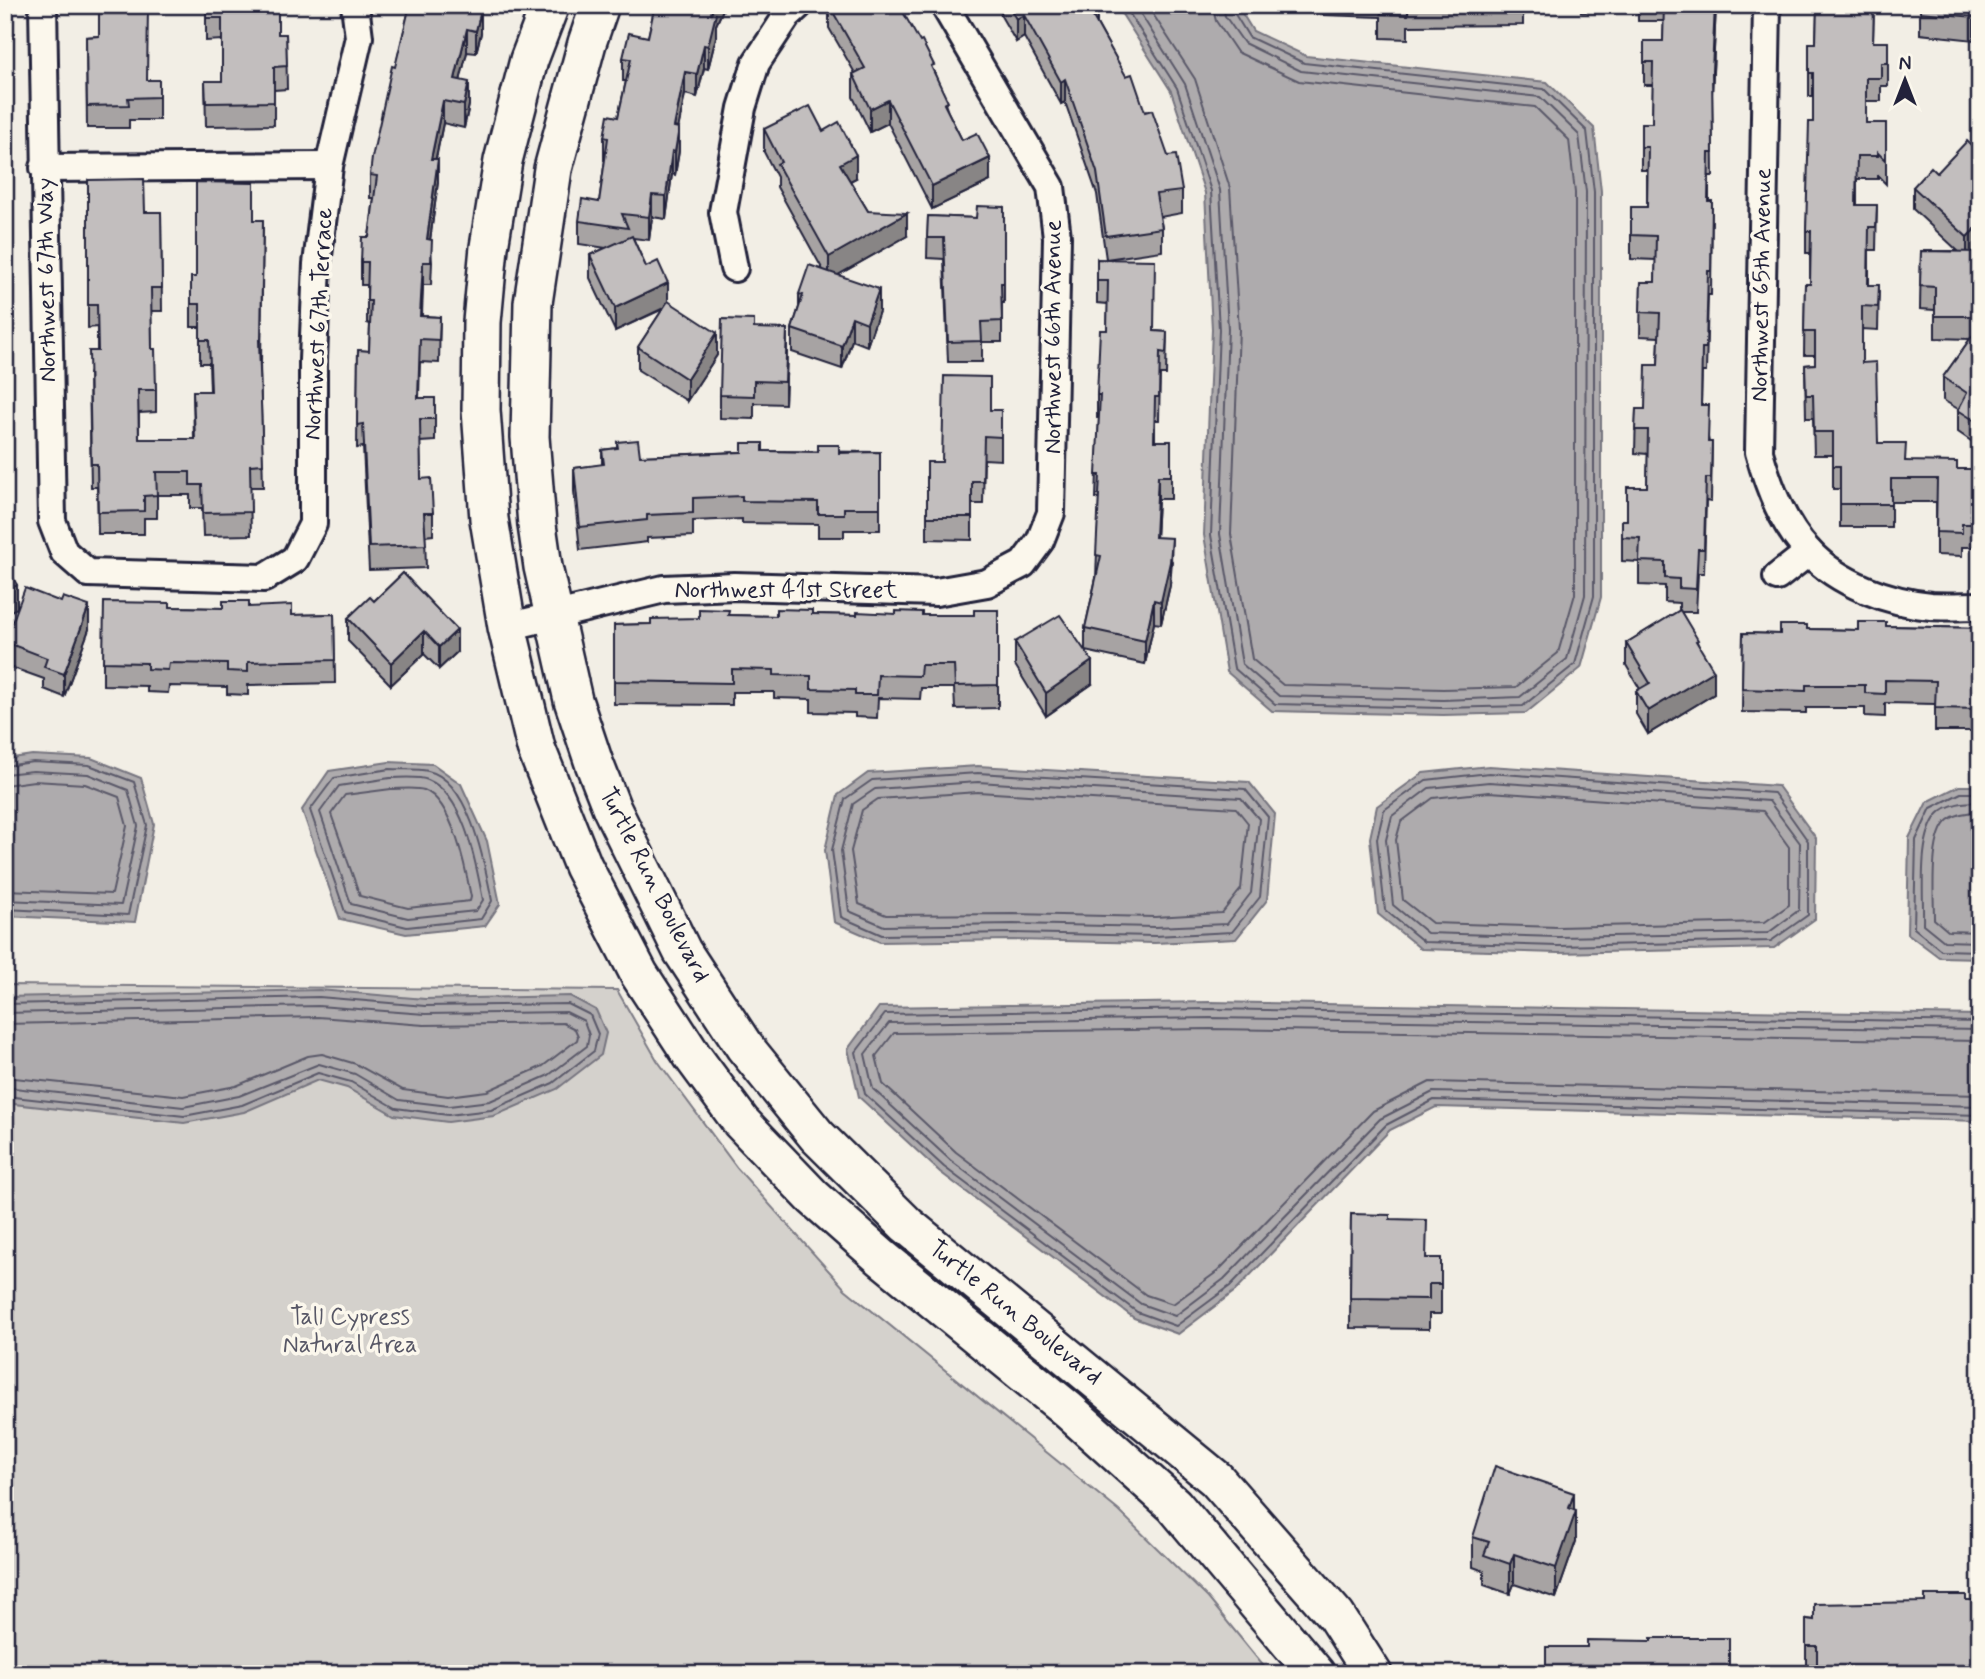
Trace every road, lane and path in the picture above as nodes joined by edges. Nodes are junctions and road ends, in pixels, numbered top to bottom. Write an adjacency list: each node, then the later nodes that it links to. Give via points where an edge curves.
1 (43, 5): 9 (street, Northwest 67th Way)
2 (355, 5): 8 (street, Northwest 67th Terrace, via 359,37)
3 (550, 5): 17 (street, Turtle Run Boulevard, via 529,60 503,161 482,322 481,410 489,519)
4 (600, 5): 16 (street, Turtle Run Boulevard, via 553,169 533,303 530,437 537,525)
5 (799, 5): 10 (street, via 756,64 742,108 723,212)
6 (944, 5): 13 (street, Northwest 66th Avenue, via 1051,187 1057,237 1051,513 1040,541)
7 (1768, 5): 12 (street, Northwest 65th Avenue, via 1759,452 1782,513)
8 (329, 166): 9 (street); 11 (street, Northwest 67th Terrace, via 317,264 313,524 295,559 264,578 102,574 88,573)
9 (44, 168): 11 (street, Northwest 67th Way, via 52,521)
10 (734, 268)
11 (64, 552)
12 (1809, 552): 14 (street); 15 (street, via 1846,580 1888,597 1930,606)
13 (1023, 564): 16 (street, Northwest 41st Street, via 987,583 936,592 734,586 664,589)
14 (1777, 577)
15 (1980, 606)
16 (554, 614): 17 (street, Northwest 41st Street); 19 (street, Turtle Run Boulevard, via 573,700 612,809 682,951 744,1046 817,1136 907,1225 1216,1479 1336,1616)
17 (507, 627): 18 (street, Turtle Run Boulevard, via 536,748 583,866 639,974 741,1122 872,1250 1067,1409 1174,1505)
18 (1316, 1674)
19 (1373, 1674)

